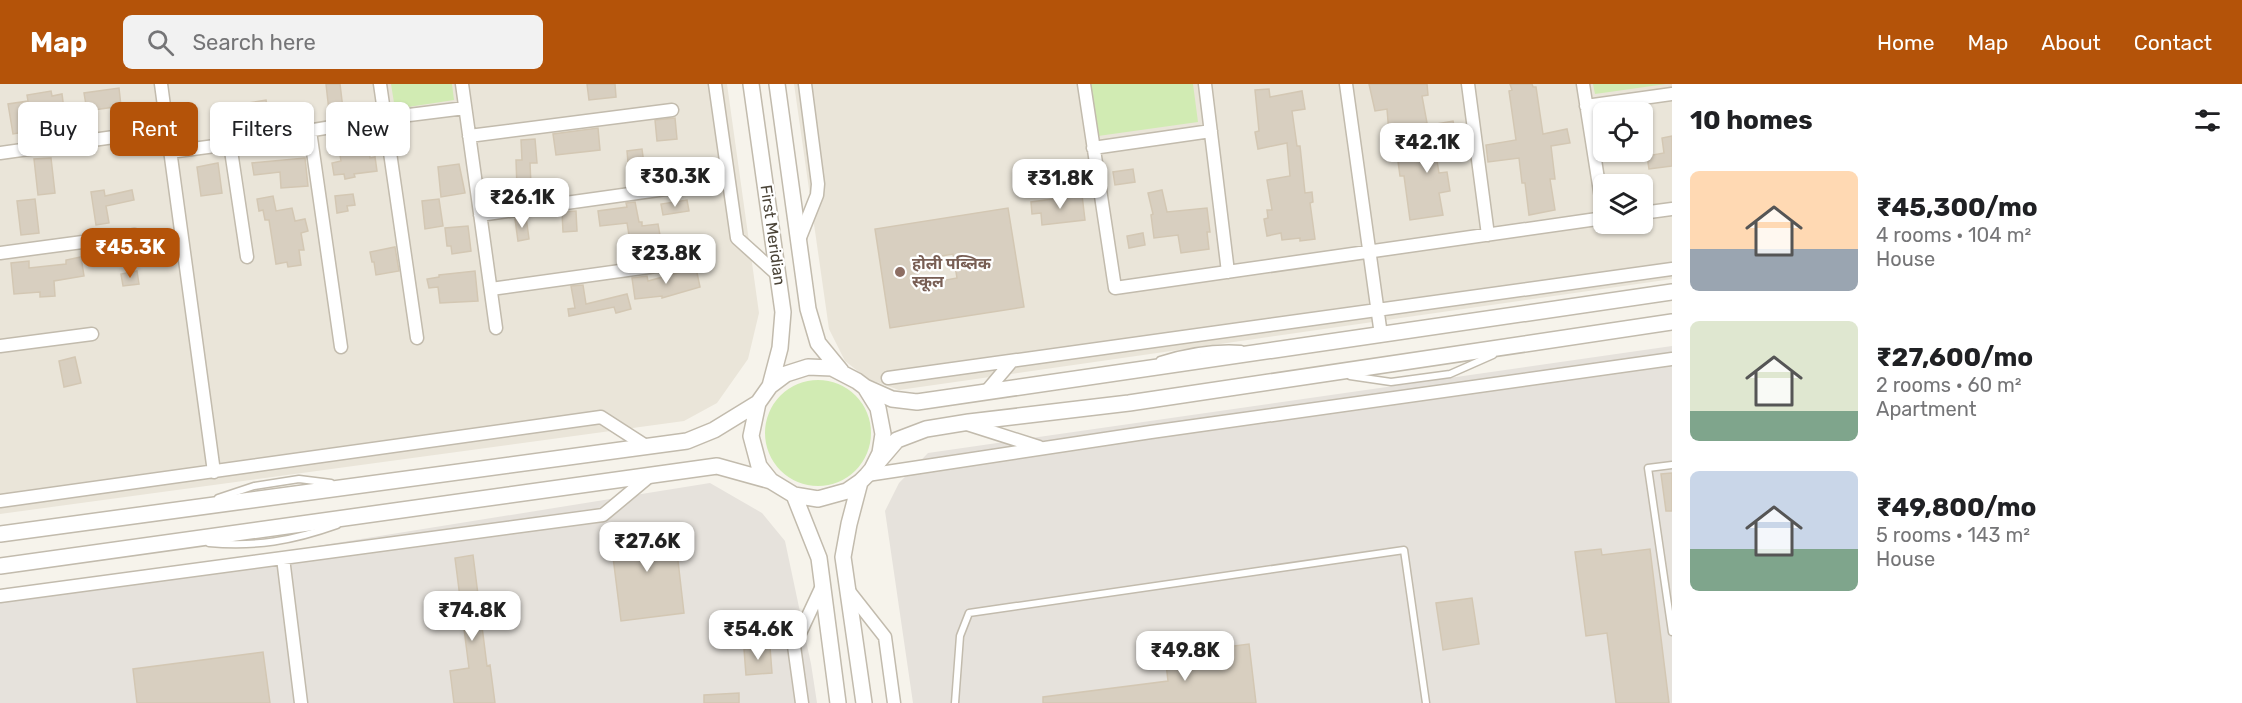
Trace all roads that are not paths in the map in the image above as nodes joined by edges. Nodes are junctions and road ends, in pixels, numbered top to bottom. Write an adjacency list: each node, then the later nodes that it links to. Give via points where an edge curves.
1 (161, 84): 14 (street)
2 (380, 84): 15 (street)
3 (462, 84): 17 (street)
4 (715, 84): 44 (street, via 737,238)
5 (751, 84): 44 (street, First Meridian)
6 (777, 84): 37 (street, First Meridian)
7 (805, 84): 37 (street, via 818,184)
8 (1084, 84): 23 (street)
9 (1205, 84): 20 (street)
10 (1346, 84): 38 (street)
11 (1468, 84): 36 (street)
12 (1583, 84): 16 (street)
13 (1672, 94): 16 (street)
14 (163, 102)
15 (383, 102)
16 (1587, 106): 29 (street)
17 (465, 108): 19 (street); 21 (street)
18 (672, 110): 21 (street)
19 (410, 115)
20 (1211, 131): 23 (street); 43 (street)
21 (469, 136): 33 (street)
22 (110, 138): 24 (street)
23 (1094, 148): 43 (street, via 1114,288)
24 (0, 153)
25 (171, 156): 67 (street)
26 (232, 156): 40 (street)
27 (314, 156): 54 (street)
28 (391, 156): 52 (street)
29 (1597, 174)
30 (680, 187): 33 (street)
31 (1672, 209): 32 (street)
32 (1653, 212)
33 (480, 215): 45 (street)
34 (1593, 220): 36 (street)
35 (135, 235): 39 (street)
36 (1488, 235): 38 (street)
37 (798, 241): 57 (street, First Meridian, via 808,309 818,343)
38 (1369, 252): 43 (street); 47 (street)
39 (0, 253)
40 (247, 256)
41 (692, 261): 45 (street)
42 (1672, 269): 47 (street)
43 (1228, 272)
44 (778, 275): 59 (street, First Meridian, via 783,312 780,348)
45 (491, 289): 49 (street)
46 (1672, 292): 51 (street)
47 (1377, 310): 51 (street); 56 (street)
48 (1672, 322): 63 (street, via 1129,403)
49 (496, 328)
50 (92, 334): 53 (street)
51 (1380, 335): 61 (street)
52 (417, 338)
53 (0, 346)
54 (341, 347)
55 (1672, 359): 65 (street)
56 (1012, 361): 58 (street); 61 (street)
57 (841, 371): 59 (street, via 808,367 786,374); 60 (street)
58 (888, 378)
59 (770, 386): 62 (street)
60 (865, 387): 61 (street, via 892,399 917,402); 69 (street, via 878,408 883,434 880,453)
61 (985, 393)
62 (758, 403): 64 (street, via 714,430 687,441); 70 (street, via 751,436 759,466)
63 (964, 422): 65 (street); 69 (street, via 897,440)
64 (646, 446): 67 (street, via 601,417); 73 (street)
65 (1043, 448): 69 (street)
66 (1672, 465): 79 (lane, via 1648,468)
67 (214, 472): 72 (street)
68 (651, 475): 70 (street, via 717,466); 74 (street, via 603,515); 75 (street)
69 (866, 476): 71 (street, via 847,492 818,499); 77 (street, via 849,524 843,557)
70 (771, 481): 71 (street)
71 (794, 495): 76 (street, via 819,558)
72 (0, 501)
73 (0, 534)
74 (283, 558): 78 (street); 80 (street)
75 (0, 566)
76 (823, 584): 81 (street, via 794,646); 82 (street)
77 (848, 590): 83 (street); 84 (street, via 885,637)
78 (0, 596)
79 (1672, 633)
80 (301, 703)
81 (802, 703)
82 (838, 703)
83 (864, 703)
84 (894, 703)
85 (956, 703): 86 (lane, via 960,636 969,613 1404,550)
86 (1426, 703)

